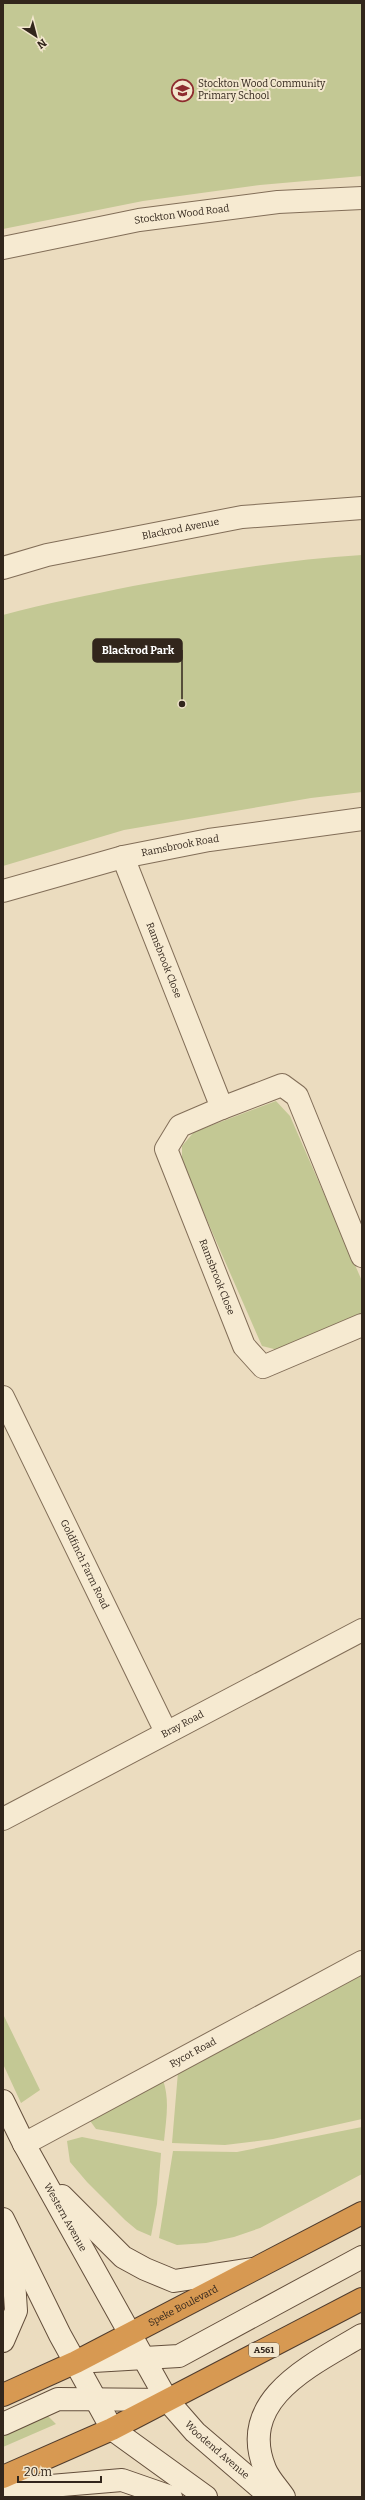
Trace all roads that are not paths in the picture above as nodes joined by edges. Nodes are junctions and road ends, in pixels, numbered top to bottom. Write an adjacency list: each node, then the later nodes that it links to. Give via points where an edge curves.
1 (362, 198): 2 (street, Stockton Wood Road, via 278,202 139,220)
2 (3, 248)
3 (362, 508): 4 (street, Blackrod Avenue, via 242,517 47,555)
4 (3, 568)
5 (362, 819): 6 (street, Ramsbrook Road, via 209,840)
6 (123, 857): 7 (street, Ramsbrook Road); 8 (street, Ramsbrook Close)
7 (3, 891)
8 (222, 1108): 9 (street, Ramsbrook Close, via 282,1085 297,1096); 10 (street, Ramsbrook Close, via 180,1126 166,1149 244,1346 263,1367)
9 (362, 1256)
10 (362, 1325)
11 (3, 1397): 13 (street, Goldfinch Farm Road)
12 (362, 1630): 13 (street, Bray Road)
13 (166, 1732): 14 (street, Bray Road)
14 (3, 1820)
15 (362, 1962): 17 (street, Rycot Road)
16 (3, 2101): 17 (street, Western Avenue)
17 (24, 2144): 18 (street, Western Avenue)
18 (40, 2173): 22 (street, via 123,2257 145,2270 174,2281); 24 (street, Western Avenue)
19 (362, 2213): 22 (highway, Speke Boulevard)
20 (6, 2225): 26 (street, via 15,2265 16,2311); 28 (street)
21 (362, 2257): 27 (street, via 180,2356)
22 (254, 2269): 24 (highway, Speke Boulevard)
23 (362, 2299): 31 (highway, A561)
24 (130, 2333): 27 (street, Western Avenue); 28 (highway, Speke Boulevard)
25 (362, 2334): 39 (street, via 289,2380 264,2410 258,2441 265,2469)
26 (3, 2341)
27 (144, 2358): 28 (street); 31 (street, Woodend Avenue)
28 (76, 2362): 29 (highway, Speke Boulevard); 30 (street)
29 (3, 2395)
30 (96, 2400): 31 (street, A561); 32 (street, A561, via 58,2399); 33 (street)
31 (167, 2400): 33 (highway, A561); 38 (street, Woodend Avenue, via 195,2432)
32 (3, 2424)
33 (112, 2429): 34 (highway, A561); 37 (street)
34 (3, 2477)
35 (3, 2490): 36 (street, via 122,2480)
36 (171, 2497)
37 (206, 2497)
38 (271, 2497)
39 (284, 2497)

